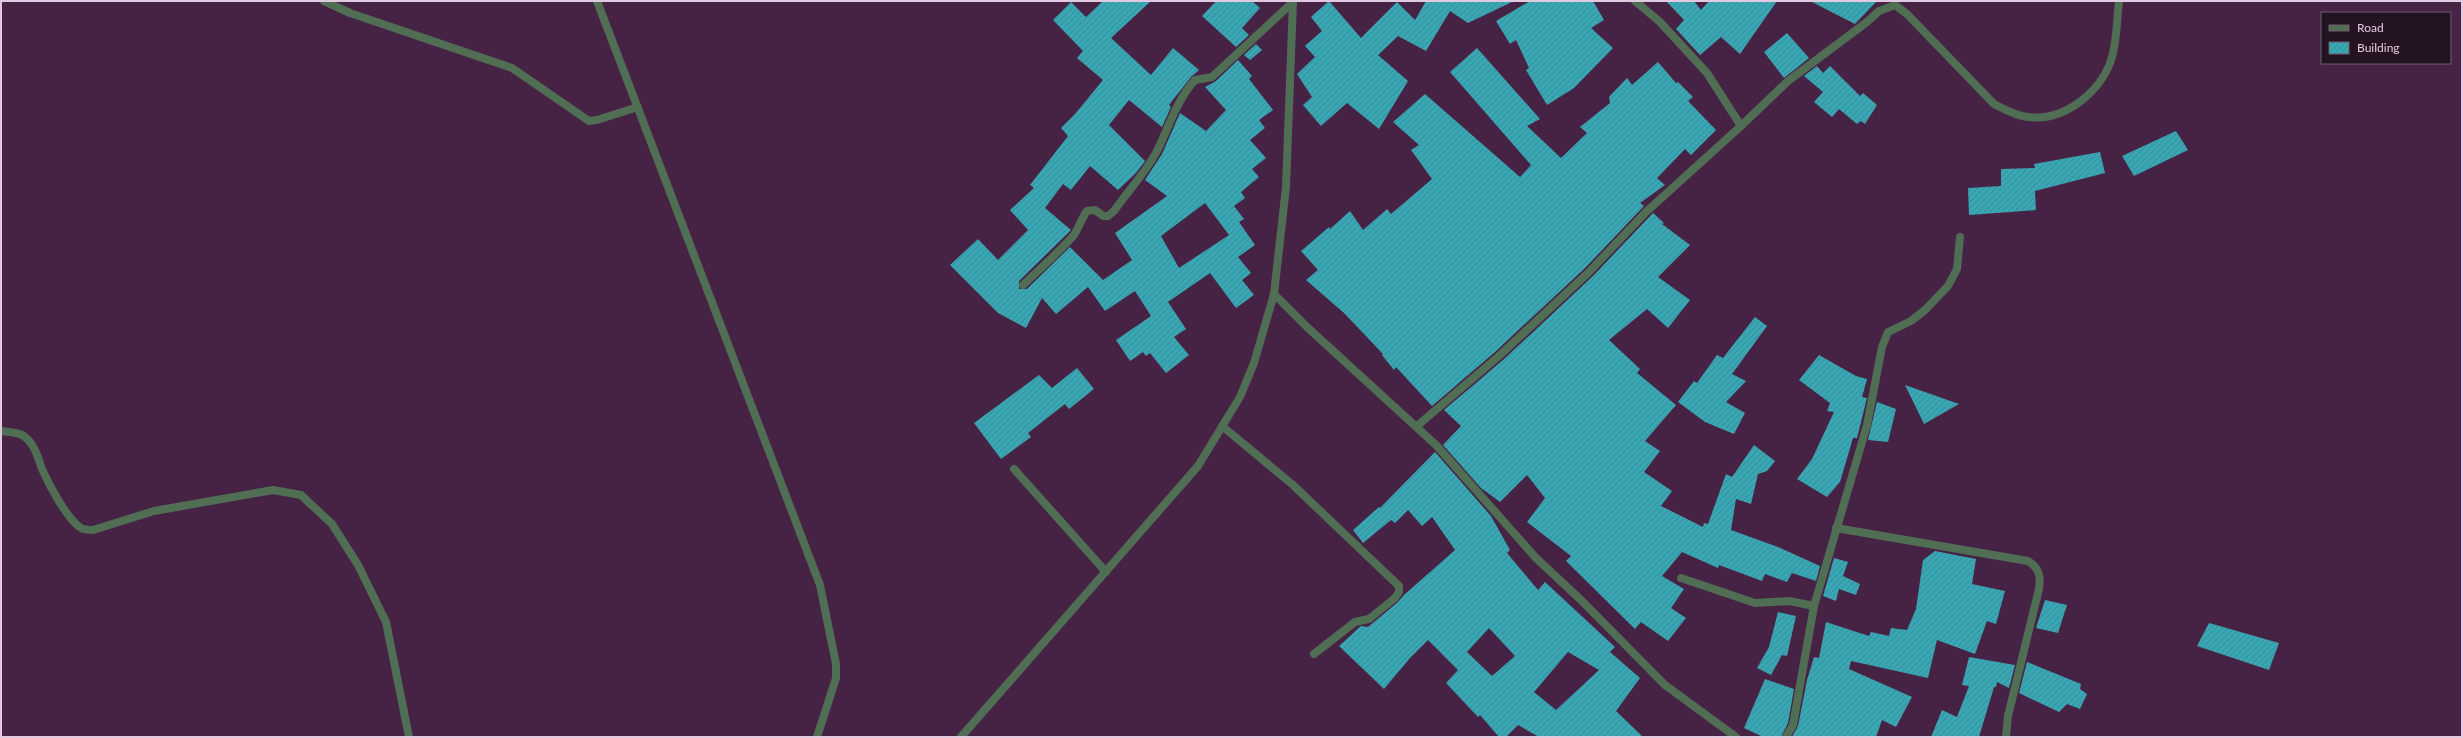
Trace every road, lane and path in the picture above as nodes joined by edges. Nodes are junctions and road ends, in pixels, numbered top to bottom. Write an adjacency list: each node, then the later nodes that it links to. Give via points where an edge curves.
1 (324, 1): 8 (street, via 350,13 512,68 589,121)
2 (597, 1): 8 (street)
3 (1635, 1): 9 (street, via 1660,22 1707,74)
4 (1905, 1): 7 (street)
5 (2119, 1): 7 (street, via 2113,53 2105,74 2097,86 2070,109 2049,117 2028,117 1994,104)
6 (1293, 2): 11 (street, via 1212,77 1195,80 1173,112 1150,162 1114,211 1108,216 1103,216 1095,210 1087,211 1075,234); 12 (street, via 1286,188)
7 (1898, 7): 9 (street, via 1888,6 1879,11 1868,22 1788,81)
8 (638, 107): 23 (street, via 820,585 836,664 836,678)
9 (1741, 126): 14 (street, via 1646,212 1589,272 1499,356)
10 (1960, 237): 17 (street, via 1957,269 1948,286 1911,321 1888,332 1882,346 1867,425)
11 (1023, 285)
12 (1274, 294): 13 (street, via 1254,363 1240,398); 14 (street, via 1307,328)
13 (1222, 426): 18 (street, via 1198,466); 21 (street, via 1293,484 1399,586 1395,598 1369,619 1355,622)
14 (1417, 426): 25 (street, via 1536,558 1665,685)
15 (1, 431): 22 (street, via 21,434 26,438 35,449 43,471 59,500 74,523 83,529 93,530 154,511 273,490 301,495 332,524 358,565 386,622)
16 (1014, 469): 18 (street)
17 (1836, 528): 20 (street); 27 (street, via 2028,561 2036,566 2041,579 2008,716)
18 (1106, 572): 24 (street)
19 (1681, 578): 20 (street, via 1755,603 1789,600)
20 (1814, 606): 26 (street, via 1793,725)
21 (1314, 654)
22 (409, 737)
23 (817, 737)
24 (961, 737)
25 (1736, 737)
26 (1786, 737)
27 (2006, 737)

